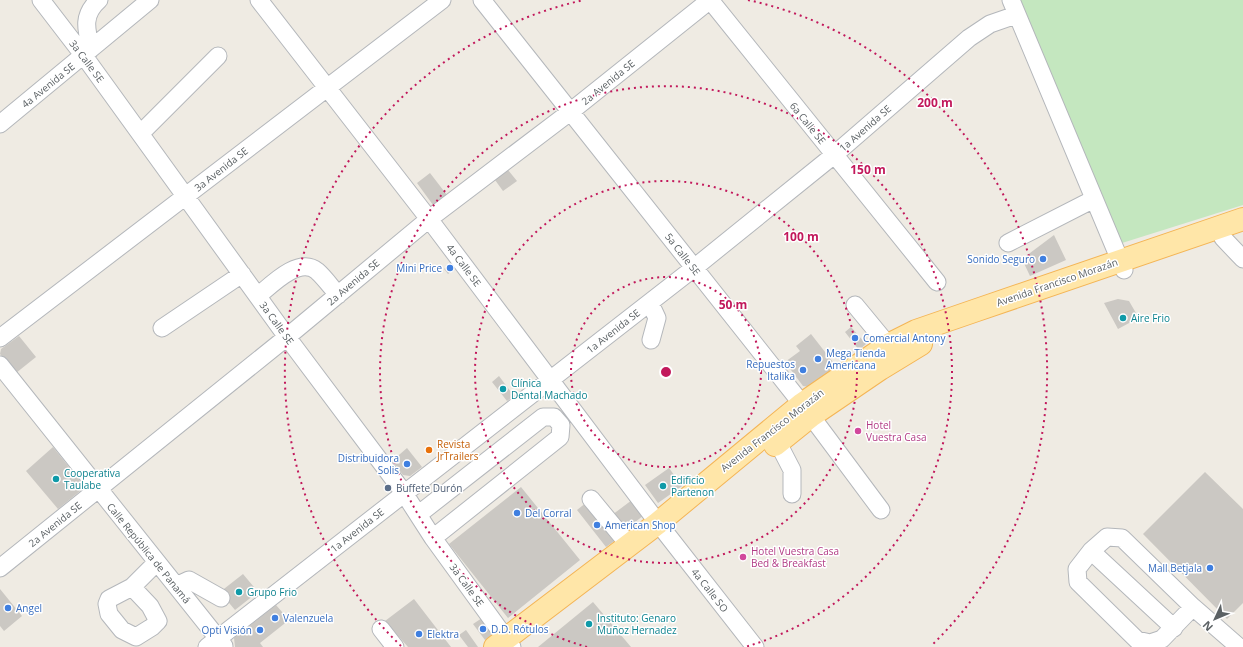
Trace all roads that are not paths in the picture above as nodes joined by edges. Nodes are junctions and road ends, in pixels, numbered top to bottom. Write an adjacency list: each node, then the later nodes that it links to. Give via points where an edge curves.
1 (41, 0): 9 (street, 3a Calle SE)
2 (99, 0): 9 (street, via 91,7 87,16)
3 (150, 0): 9 (street, 4a Avenida SE)
4 (258, 0): 11 (street, 4a Calle SE)
5 (442, 0): 11 (street, 3a Avenida SE)
6 (482, 0): 12 (street, 5a Calle SE)
7 (710, 0): 12 (street, 2a Avenida SE); 15 (street, 6a Calle SE)
8 (1014, 7): 15 (street, 1a Avenida SE, via 969,38); 17 (street)
9 (88, 52): 13 (street, 4a Avenida SE); 14 (street, 3a Calle SE)
10 (218, 56): 14 (street)
11 (327, 88): 16 (street, 3a Avenida SE); 18 (street, 4a Calle SE)
12 (570, 112): 18 (street, 2a Avenida SE); 24 (street, 5a Calle SE)
13 (0, 124)
14 (140, 133): 16 (street, 3a Calle SE)
15 (834, 155): 24 (street, 1a Avenida SE); 26 (street, 6a Calle SE)
16 (187, 196): 25 (street, 3a Calle SE); 34 (street, 3a Avenida SE)
17 (1094, 199): 21 (street); 23 (street)
18 (429, 219): 27 (street, 2a Avenida SE); 38 (street, 4a Calle SE)
19 (1243, 219): 23 (main road, Avenida Francisco Morazán)
20 (1233, 235): 22 (street); 23 (main road, Avenida Francisco Morazán)
21 (1008, 243)
22 (1243, 260)
23 (1122, 265): 31 (main road, Avenida Francisco Morazán)
24 (694, 268): 29 (street, 1a Avenida SE); 39 (street, 5a Calle SE)
25 (242, 274): 28 (street, 3a Calle SE); 32 (street)
26 (937, 282)
27 (338, 295): 28 (street, via 316,270 305,266 287,273); 33 (street, 2a Avenida SE)
28 (258, 296): 33 (street, 3a Calle SE)
29 (650, 303): 35 (street, via 657,318); 38 (street, 1a Avenida SE)
30 (855, 305): 36 (street)
31 (975, 316): 36 (main road, Avenida Francisco Morazán, via 916,331); 39 (main road, Avenida Francisco Morazán)
32 (162, 328)
33 (287, 337): 41 (street, 2a Avenida SE); 42 (street, 3a Calle SE)
34 (0, 338)
35 (651, 340)
36 (888, 345): 39 (main road, Avenida Francisco Morazán)
37 (0, 365): 41 (street, Calle República de Panamá)
38 (550, 379): 42 (street, 1a Avenida SE); 47 (street, 4a Calle SE)
39 (807, 410): 40 (main road, Avenida Francisco Morazán); 45 (street, 5a Calle SE); 47 (main road, Avenida Francisco Morazán)
40 (778, 443): 43 (street, via 792,470); 47 (main road, Avenida Francisco Morazán)
41 (98, 490): 51 (street, Calle República de Panamá); 52 (street, 2a Avenida SE)
42 (404, 493): 46 (street, 3a Calle SE); 59 (street, 1a Avenida SE)
43 (792, 494)
44 (591, 499): 49 (street)
45 (881, 510)
46 (419, 514): 48 (street, 3a Calle SE); 48 (street, via 543,416 554,417 561,425 560,437)
47 (662, 528): 49 (main road, Avenida Francisco Morazán); 60 (main road, Avenida Francisco Morazán); 62 (street, 4a Calle SO)
48 (433, 538): 60 (street, 3a Calle SE)
49 (628, 545): 60 (main road, Avenida Francisco Morazán)
50 (1091, 551): 56 (street, via 1107,537 1122,538); 57 (street); 57 (street, via 1077,569 1078,582 1137,640 1150,643 1162,639)
51 (157, 562): 53 (street, Calle República de Panamá); 54 (street)
52 (0, 568)
53 (176, 586): 55 (street, via 189,580); 59 (street, Calle República de Panamá)
54 (132, 587)
55 (221, 598)
56 (1193, 607): 57 (street); 63 (street)
57 (1174, 628)
58 (381, 629): 61 (street)
59 (216, 644)
60 (508, 645)
61 (395, 647)
62 (754, 647)
63 (1238, 647)

